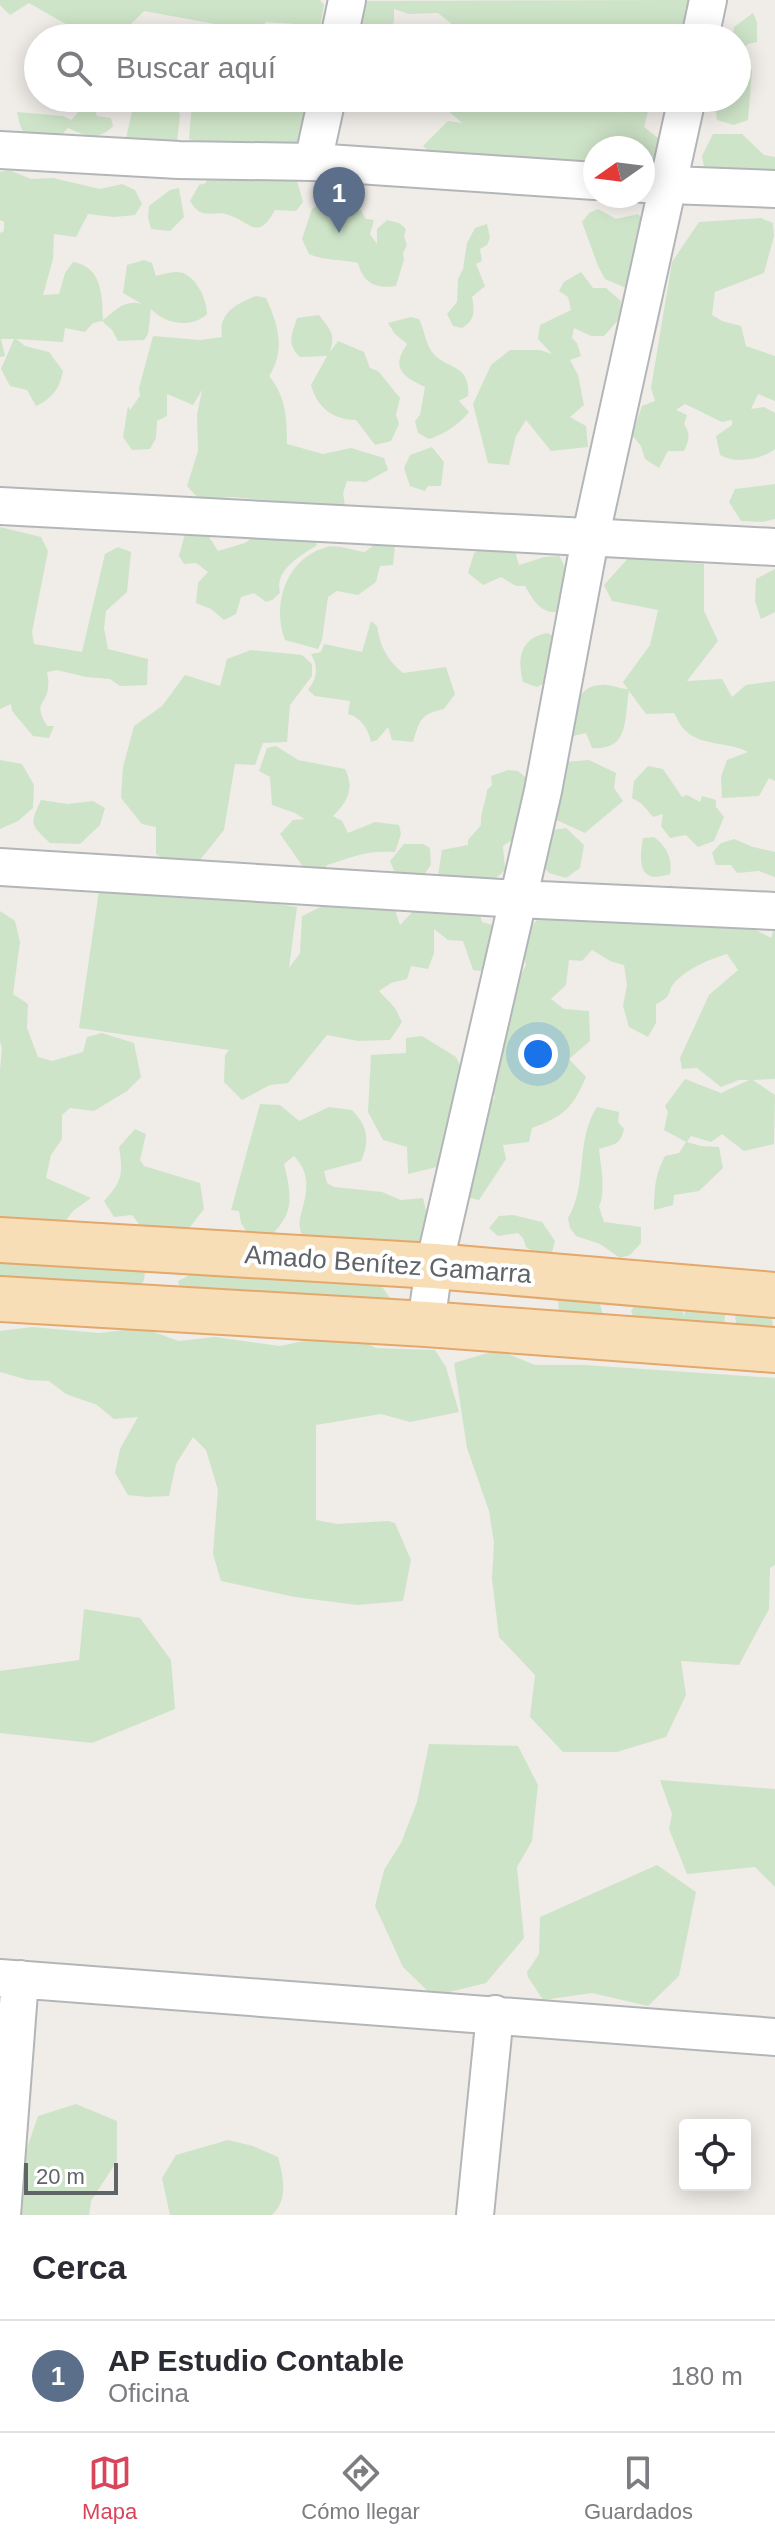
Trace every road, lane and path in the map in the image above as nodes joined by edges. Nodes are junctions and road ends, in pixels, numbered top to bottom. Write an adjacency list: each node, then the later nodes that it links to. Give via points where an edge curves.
1 (347, 0): 3 (street)
2 (708, 0): 4 (street)
3 (342, 24)
4 (703, 24)
5 (324, 112): 8 (street)
6 (682, 112): 10 (street)
7 (0, 150): 8 (street)
8 (313, 162): 9 (street)
9 (583, 180)
10 (656, 185): 11 (street); 13 (street)
11 (775, 189)
12 (0, 506): 13 (street)
13 (590, 539): 14 (street); 16 (street)
14 (775, 547)
15 (0, 867): 16 (street)
16 (518, 899): 17 (street); 19 (street)
17 (775, 911)
18 (0, 1240): 19 (main road, Amado Benítez Gamarra)
19 (434, 1266): 20 (main road, Amado Benítez Gamarra); 22 (street)
20 (775, 1295)
21 (0, 1299): 22 (main road)
22 (426, 1324): 23 (main road)
23 (775, 1350)
24 (10, 1979): 25 (street); 27 (street)
25 (495, 2014): 26 (street); 28 (street)
26 (775, 2037)
27 (2, 2215)
28 (475, 2215)

